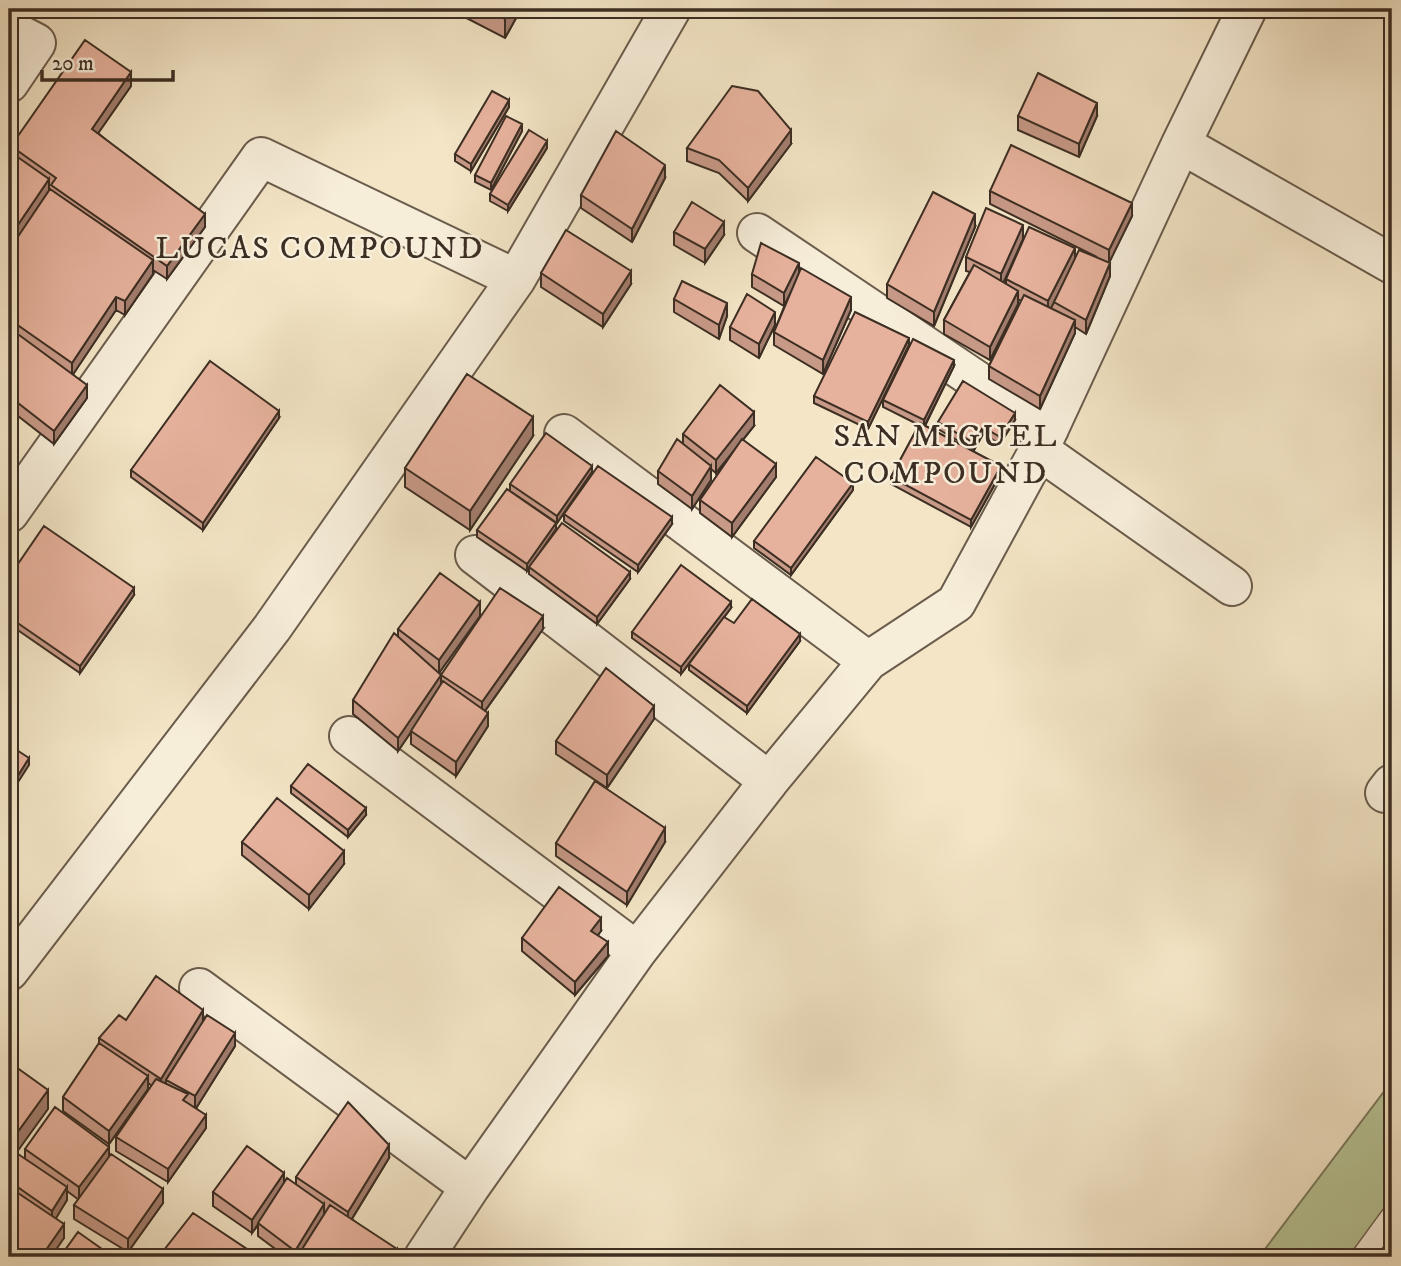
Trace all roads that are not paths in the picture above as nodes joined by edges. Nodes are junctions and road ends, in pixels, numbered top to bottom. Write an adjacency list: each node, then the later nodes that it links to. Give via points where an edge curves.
1 (671, 9): 8 (street)
2 (1234, 13): 5 (street)
3 (9, 29): 4 (street, via 36,43)
4 (9, 83)
5 (1181, 144): 7 (street); 10 (street)
6 (757, 233): 10 (street)
7 (1392, 264)
8 (516, 279): 11 (street, via 261,157); 18 (street, via 272,628)
9 (564, 434): 14 (street)
10 (1044, 439): 13 (street); 14 (street, via 956,603)
11 (9, 513)
12 (475, 555): 16 (street)
13 (1232, 586)
14 (868, 661): 16 (street)
15 (349, 736): 17 (street)
16 (769, 781): 17 (street)
17 (637, 951): 20 (street)
18 (9, 971)
19 (199, 988): 20 (street)
20 (470, 1187): 22 (street)
21 (1392, 1216): 23 (lane)
22 (424, 1257)
23 (1362, 1257)

